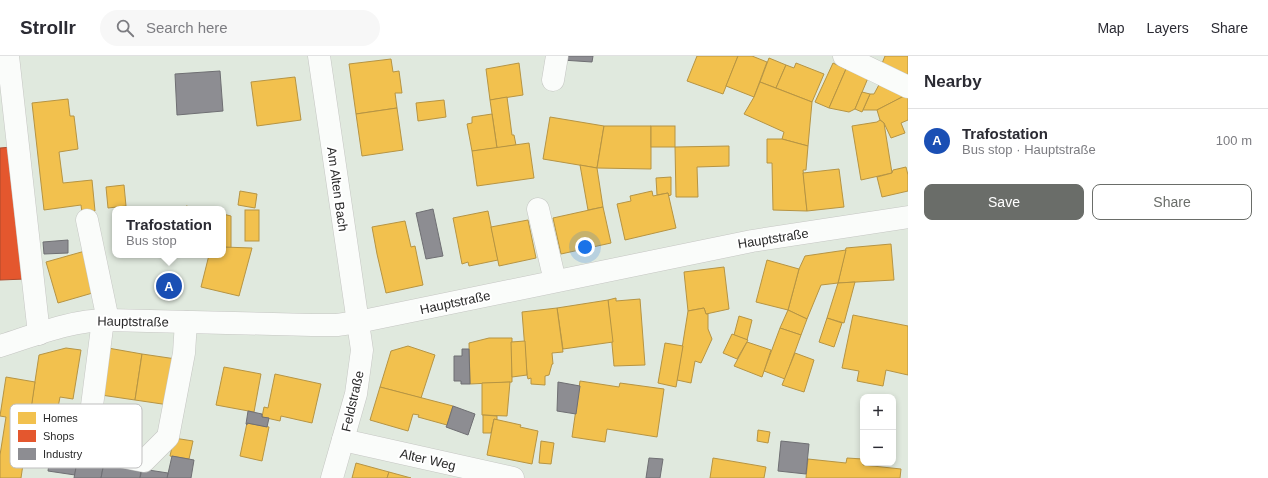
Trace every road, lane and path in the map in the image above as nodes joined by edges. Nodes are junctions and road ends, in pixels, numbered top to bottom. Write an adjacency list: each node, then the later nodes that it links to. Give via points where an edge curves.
1 (8, 56): 14 (street)
2 (319, 56): 13 (street, Am Alten Bach)
3 (557, 56): 5 (street)
4 (844, 56): 6 (street)
5 (553, 80)
6 (908, 87)
7 (538, 209): 10 (street)
8 (908, 217): 10 (street, Hauptstraße, via 752,241)
9 (87, 220): 11 (street)
10 (555, 281): 13 (street, Hauptstraße)
11 (106, 320): 12 (street, Hauptstraße); 14 (street, Hauptstraße, via 68,325); 16 (street)
12 (186, 322): 13 (street, Hauptstraße); 18 (street, via 184,353 168,437)
13 (358, 322): 17 (street, Feldstraße, via 362,350 360,368 356,394)
14 (39, 334): 15 (street, Hauptstraße)
15 (0, 346)
16 (93, 404)
17 (343, 440): 19 (street, Alter Weg); 20 (street, Feldstraße)
18 (142, 461)
19 (506, 477)
20 (332, 478)

